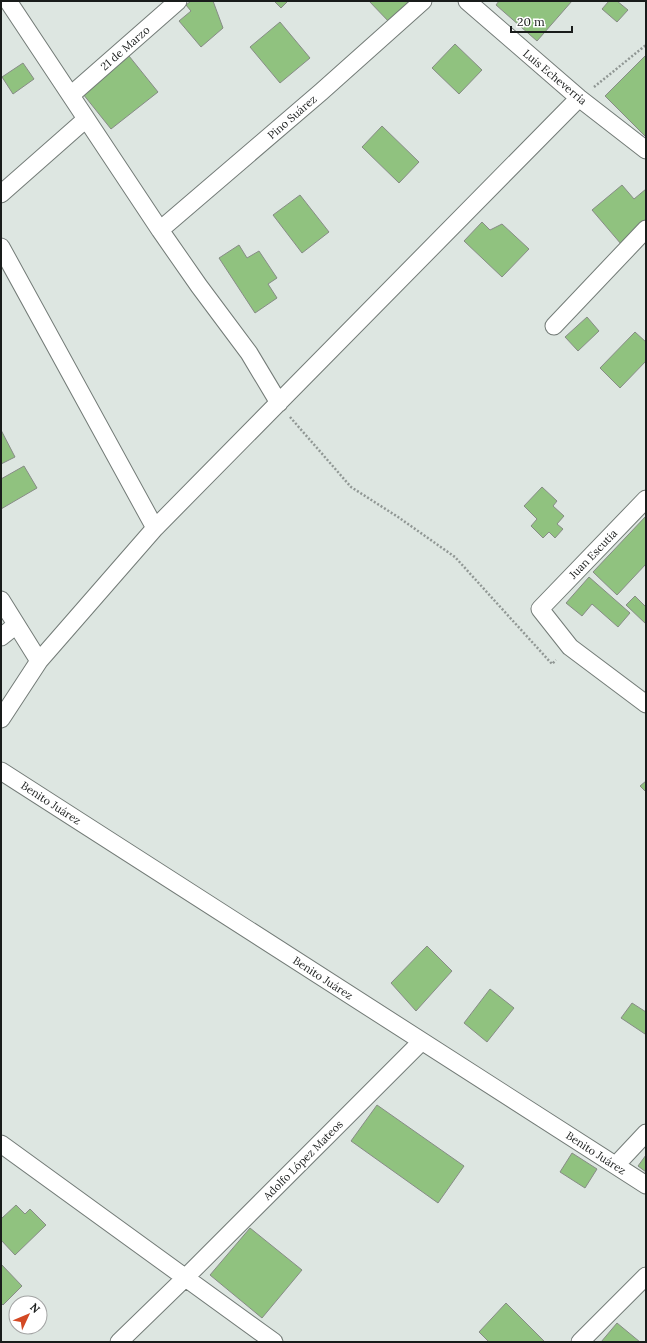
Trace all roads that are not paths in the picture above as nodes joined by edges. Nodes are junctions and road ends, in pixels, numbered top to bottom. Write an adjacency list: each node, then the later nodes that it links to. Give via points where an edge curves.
1 (8, 1): 5 (street)
2 (178, 1): 5 (street, 21 de Marzo)
3 (423, 1): 11 (street, Pino Suárez)
4 (467, 1): 6 (street, Luis Echeverría)
5 (71, 95): 7 (street)
6 (579, 98): 8 (street, Luis Echeverría); 14 (street)
7 (86, 119): 9 (street); 11 (street)
8 (646, 150)
9 (1, 194)
10 (646, 229): 13 (street)
11 (160, 230): 14 (street, via 249,353)
12 (1, 247): 16 (street)
13 (554, 326)
14 (278, 403): 16 (street)
15 (646, 500): 21 (street, Juan Escutia, via 540,609 570,647)
16 (155, 528): 20 (street)
17 (1, 600): 18 (street)
18 (16, 625): 19 (street); 20 (street)
19 (1, 637)
20 (39, 661): 22 (street)
21 (646, 704)
22 (1, 720)
23 (1, 771): 24 (street, Benito Juárez)
24 (421, 1042): 27 (street, Benito Juárez); 30 (street, Adolfo López Mateos)
25 (646, 1133): 27 (street)
26 (1, 1144): 30 (street)
27 (616, 1165): 28 (street, Benito Juárez)
28 (646, 1185)
29 (646, 1276): 33 (street)
30 (185, 1278): 31 (street, Adolfo López Mateos); 32 (street)
31 (118, 1342)
32 (274, 1342)
33 (580, 1342)

